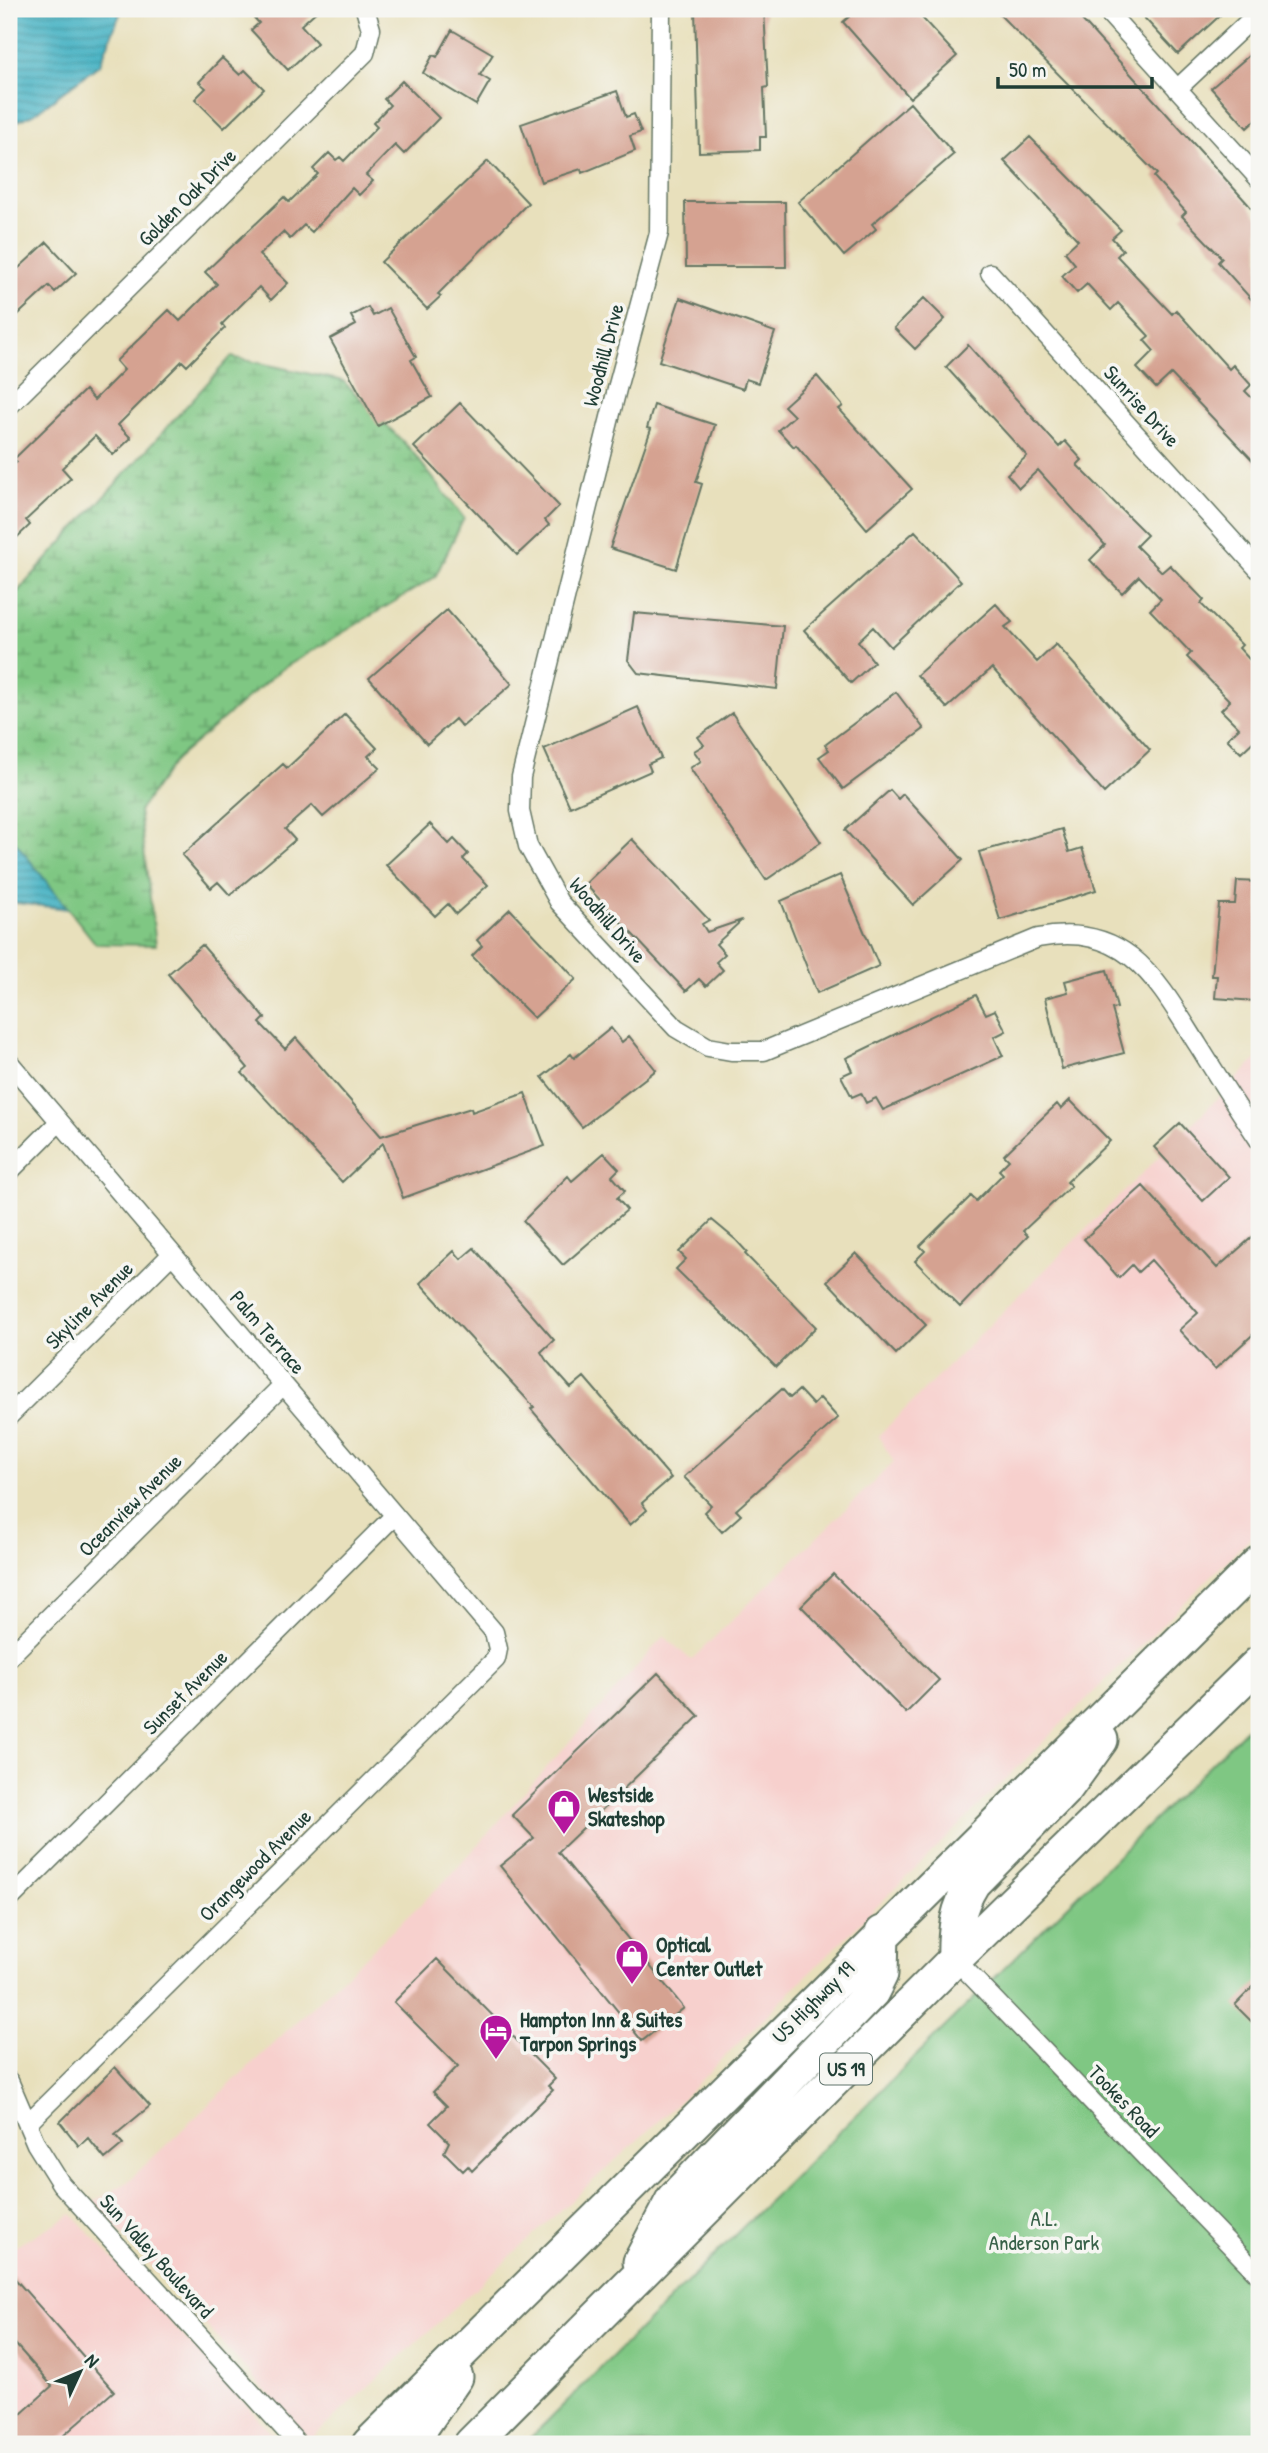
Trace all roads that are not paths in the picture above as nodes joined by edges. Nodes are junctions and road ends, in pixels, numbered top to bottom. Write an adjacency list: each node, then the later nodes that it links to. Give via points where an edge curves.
1 (365, 9): 8 (street, Golden Oak Drive, via 371,29 365,53)
2 (661, 9): 12 (street, Woodhill Drive, via 659,233 521,777 520,811 535,862 559,902 676,1028 708,1047 731,1051 764,1051 1038,938 1063,933 1108,943 1136,960 1163,986)
3 (1105, 9): 5 (street)
4 (1259, 12): 5 (street)
5 (1177, 89): 6 (street)
6 (1259, 179)
7 (990, 273): 9 (street, Sunrise Drive)
8 (9, 406)
9 (1259, 570)
10 (9, 1062): 11 (street, Palm Terrace)
11 (59, 1122): 13 (street); 14 (street, Palm Terrace)
12 (1259, 1140)
13 (9, 1172)
14 (171, 1255): 15 (street, Palm Terrace); 16 (street, Skyline Avenue)
15 (283, 1385): 17 (street, Palm Terrace); 20 (street, Oceanview Avenue)
16 (9, 1416)
17 (394, 1516): 19 (street, Palm Terrace); 23 (street, Sunset Avenue)
18 (1259, 1563): 21 (highway, US Highway 19)
19 (494, 1632): 27 (street, Orangewood Avenue, via 496,1659)
20 (9, 1657)
21 (1158, 1661): 24 (highway, US Highway 19); 25 (highway, via 1067,1787 973,1883 954,1926)
22 (1259, 1662): 25 (highway, US 19)
23 (9, 1900)
24 (882, 1933): 29 (highway, via 881,1975 872,1992 673,2200); 30 (highway, US Highway 19)
25 (955, 1959): 28 (street, Tookes Road); 29 (highway, US 19)
26 (9, 2081): 27 (street, Sun Valley Boulevard)
27 (27, 2123): 31 (street, Sun Valley Boulevard, via 61,2184)
28 (1259, 2275)
29 (624, 2292): 34 (highway, US 19)
30 (489, 2325): 32 (highway, US Highway 19); 33 (highway)
31 (298, 2444)
32 (369, 2444)
33 (410, 2444)
34 (471, 2444)

